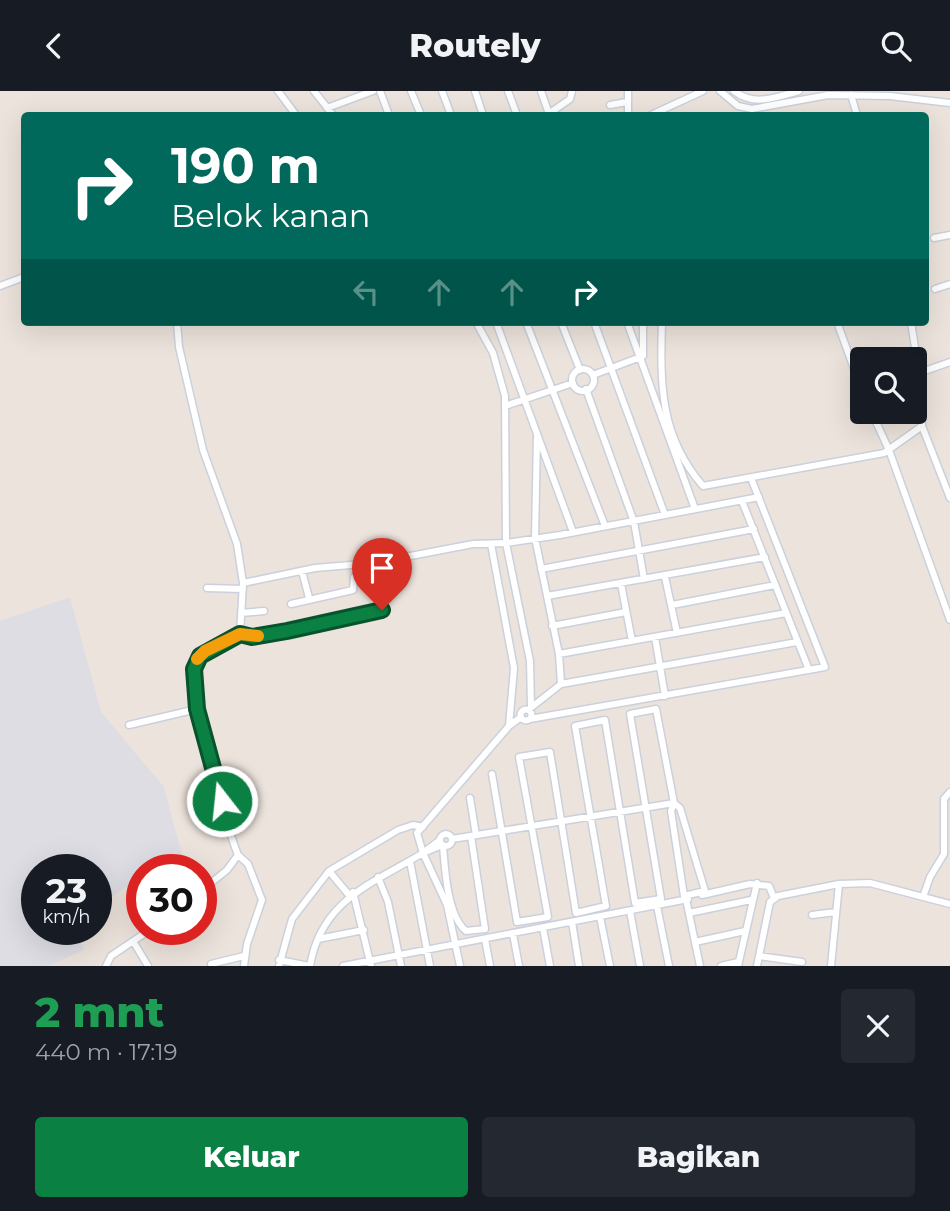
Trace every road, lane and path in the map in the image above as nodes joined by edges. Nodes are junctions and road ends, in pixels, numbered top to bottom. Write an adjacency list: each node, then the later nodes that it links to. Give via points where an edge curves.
1 (289, 91): 16 (street)
2 (314, 91): 21 (street)
3 (373, 91): 21 (street)
4 (380, 91): 24 (street)
5 (411, 91): 25 (street)
6 (442, 91): 26 (street)
7 (475, 91): 27 (street)
8 (508, 91): 28 (street)
9 (541, 91): 29 (street)
10 (572, 91): 30 (street, via 570,99)
11 (628, 91): 18 (street)
12 (703, 91): 32 (street)
13 (720, 91): 33 (street)
14 (734, 91): 15 (street, via 758,101)
15 (799, 91)
16 (279, 93): 22 (street)
17 (851, 95): 19 (street); 33 (street, via 828,95); 34 (street)
18 (627, 102): 20 (street); 31 (street)
19 (950, 103)
20 (610, 104)
21 (327, 108): 23 (street)
22 (294, 112)
23 (330, 112)
24 (387, 112)
25 (420, 112)
26 (450, 112)
27 (482, 112)
28 (516, 112)
29 (547, 112)
30 (552, 112)
31 (628, 112)
32 (658, 112)
33 (754, 112)
34 (856, 112)
35 (950, 235): 36 (street)
36 (934, 238)
37 (21, 278): 39 (street)
38 (950, 285): 40 (street)
39 (0, 286)
40 (935, 289)
41 (177, 326): 100 (street, via 192,409 211,478 237,544)
42 (479, 326): 53 (street)
43 (496, 326): 53 (street)
44 (497, 326): 58 (street)
45 (528, 326): 67 (street)
46 (563, 326): 60 (street)
47 (595, 326): 59 (street)
48 (628, 326): 56 (street)
49 (643, 326): 56 (street)
50 (662, 326): 75 (street, via 661,394 681,455 705,487)
51 (838, 326): 55 (street)
52 (912, 326): 54 (street)
53 (484, 334): 62 (street)
54 (915, 347)
55 (850, 358)
56 (640, 359): 59 (street); 79 (street)
57 (950, 362): 61 (street)
58 (514, 368): 62 (street); 66 (street)
59 (611, 369): 63 (street); 80 (street)
60 (580, 370): 63 (street, via 587,368); 64 (street, via 572,375)
61 (927, 370)
62 (499, 373): 68 (street)
63 (593, 375): 65 (street, via 595,383)
64 (573, 383): 65 (street, via 578,391); 67 (street)
65 (586, 389): 82 (street)
66 (522, 391): 68 (street); 69 (street)
67 (552, 391): 69 (street); 83 (street)
68 (505, 395): 70 (street)
69 (525, 400): 70 (street); 73 (street)
70 (505, 406): 88 (street)
71 (877, 424): 74 (street)
72 (922, 426): 74 (street); 77 (street)
73 (537, 435): 81 (street); 85 (street)
74 (889, 450): 75 (street); 110 (street)
75 (751, 478): 76 (street)
76 (759, 497): 78 (street); 119 (street, via 825,665)
77 (950, 498)
78 (742, 501): 79 (street); 84 (street)
79 (695, 509): 80 (street)
80 (665, 515): 82 (street)
81 (535, 518): 86 (street); 87 (street)
82 (634, 522): 83 (street); 90 (street)
83 (604, 526): 85 (street)
84 (754, 529): 90 (street); 91 (street)
85 (573, 532): 86 (street)
86 (545, 537): 87 (street)
87 (535, 538): 88 (street); 93 (street)
88 (506, 543): 89 (street); 122 (street, via 530,661)
89 (489, 544): 92 (street); 127 (street, via 514,668)
90 (639, 551): 93 (street); 97 (street)
91 (765, 557): 96 (street); 99 (street)
92 (374, 563): 94 (street); 113 (street, via 382,611 252,637)
93 (541, 569): 102 (street)
94 (302, 571): 100 (street); 103 (street)
95 (354, 576): 103 (street, via 353,590)
96 (665, 577): 97 (street); 105 (street)
97 (644, 579): 98 (street)
98 (621, 584): 102 (street); 107 (street)
99 (775, 585): 105 (street); 109 (street)
100 (243, 586): 101 (street); 108 (street)
101 (207, 588)
102 (547, 596): 111 (street)
103 (309, 598): 104 (street)
104 (291, 604)
105 (672, 605): 112 (street)
106 (264, 611): 108 (street)
107 (626, 612): 111 (street); 115 (street)
108 (241, 613): 113 (street)
109 (786, 613): 112 (street); 116 (street)
110 (950, 620)
111 (552, 626): 117 (street)
112 (677, 633): 114 (street)
113 (240, 634): 123 (street, via 198,658 194,681)
114 (655, 637): 115 (street); 118 (street)
115 (632, 641): 117 (street)
116 (797, 642): 118 (street); 119 (street)
117 (559, 654): 120 (street)
118 (660, 667): 120 (street); 121 (street)
119 (809, 670): 121 (street)
120 (561, 684): 122 (street)
121 (665, 696): 125 (street)
122 (530, 708): 124 (street, via 523,710); 125 (street)
123 (197, 709): 126 (street); 143 (street)
124 (521, 717): 125 (street); 127 (street)
125 (530, 719)
126 (129, 725)
127 (509, 726): 138 (street)
128 (492, 774): 139 (street)
129 (950, 792): 133 (street, via 944,797)
130 (470, 798): 140 (street)
131 (674, 803): 131 (street, via 680,808 705,891 684,896 671,809); 132 (street); 132 (street, via 656,709 630,714)
132 (645, 808): 134 (street); 134 (street, via 661,899 635,903)
133 (947, 811): 151 (street, via 944,854)
134 (620, 812): 135 (street); 135 (street, via 605,720 575,726)
135 (590, 816): 136 (street); 136 (street, via 606,906 576,913)
136 (561, 821): 137 (street); 137 (street, via 550,752 519,757)
137 (532, 826): 139 (street); 139 (street, via 548,917 517,922)
138 (423, 827): 142 (street, via 416,836); 145 (street, via 398,830)
139 (501, 831): 140 (street)
140 (473, 836): 141 (street, via 452,839 445,834); 141 (street, via 485,929 463,928 453,906)
141 (441, 843): 142 (street)
142 (423, 853): 144 (street); 170 (street, via 447,905)
143 (238, 855): 147 (street); 175 (street, via 248,864 262,900)
144 (410, 861): 146 (street); 173 (street)
145 (329, 871): 150 (street); 178 (street, via 292,919)
146 (378, 877): 150 (street); 174 (street)
147 (217, 878)
148 (757, 883): 152 (street, via 769,886); 153 (street); 154 (street)
149 (839, 884): 151 (street, via 870,883); 152 (street); 158 (street)
150 (351, 893): 164 (street); 167 (street)
151 (923, 897): 155 (street)
152 (774, 898): 176 (street, via 767,909)
153 (686, 899): 156 (street); 159 (street)
154 (751, 900): 159 (street); 165 (street)
155 (950, 904)
156 (657, 906): 157 (street); 196 (street)
157 (630, 911): 161 (street); 195 (street)
158 (836, 912): 160 (street); 200 (street)
159 (689, 913): 169 (street)
160 (812, 915)
161 (600, 917): 162 (street); 194 (street)
162 (572, 922): 163 (street); 193 (street)
163 (543, 928): 166 (street); 192 (street)
164 (364, 930): 167 (street); 180 (street)
165 (745, 931): 169 (street); 181 (street)
166 (513, 934): 168 (street); 191 (street)
167 (318, 939): 185 (street)
168 (485, 939): 170 (street); 190 (street)
169 (695, 942): 197 (street)
170 (456, 944): 173 (street); 189 (street)
171 (127, 945): 182 (street, via 111,956)
172 (135, 945): 183 (street)
173 (427, 950): 174 (street); 188 (street)
174 (399, 955): 180 (street); 187 (street)
175 (244, 956): 179 (street); 184 (street)
176 (759, 956): 177 (street); 199 (street)
177 (802, 962)
178 (279, 963): 185 (street)
179 (211, 964)
180 (370, 964): 186 (street)
181 (738, 964): 198 (street)
182 (106, 966)
183 (148, 966)
184 (244, 966)
185 (309, 966)
186 (343, 966)
187 (401, 966)
188 (430, 966)
189 (460, 966)
190 (490, 966)
191 (519, 966)
192 (550, 966)
193 (579, 966)
194 (610, 966)
195 (640, 966)
196 (669, 966)
197 (700, 966)
198 (721, 966)
199 (757, 966)
200 (831, 966)

